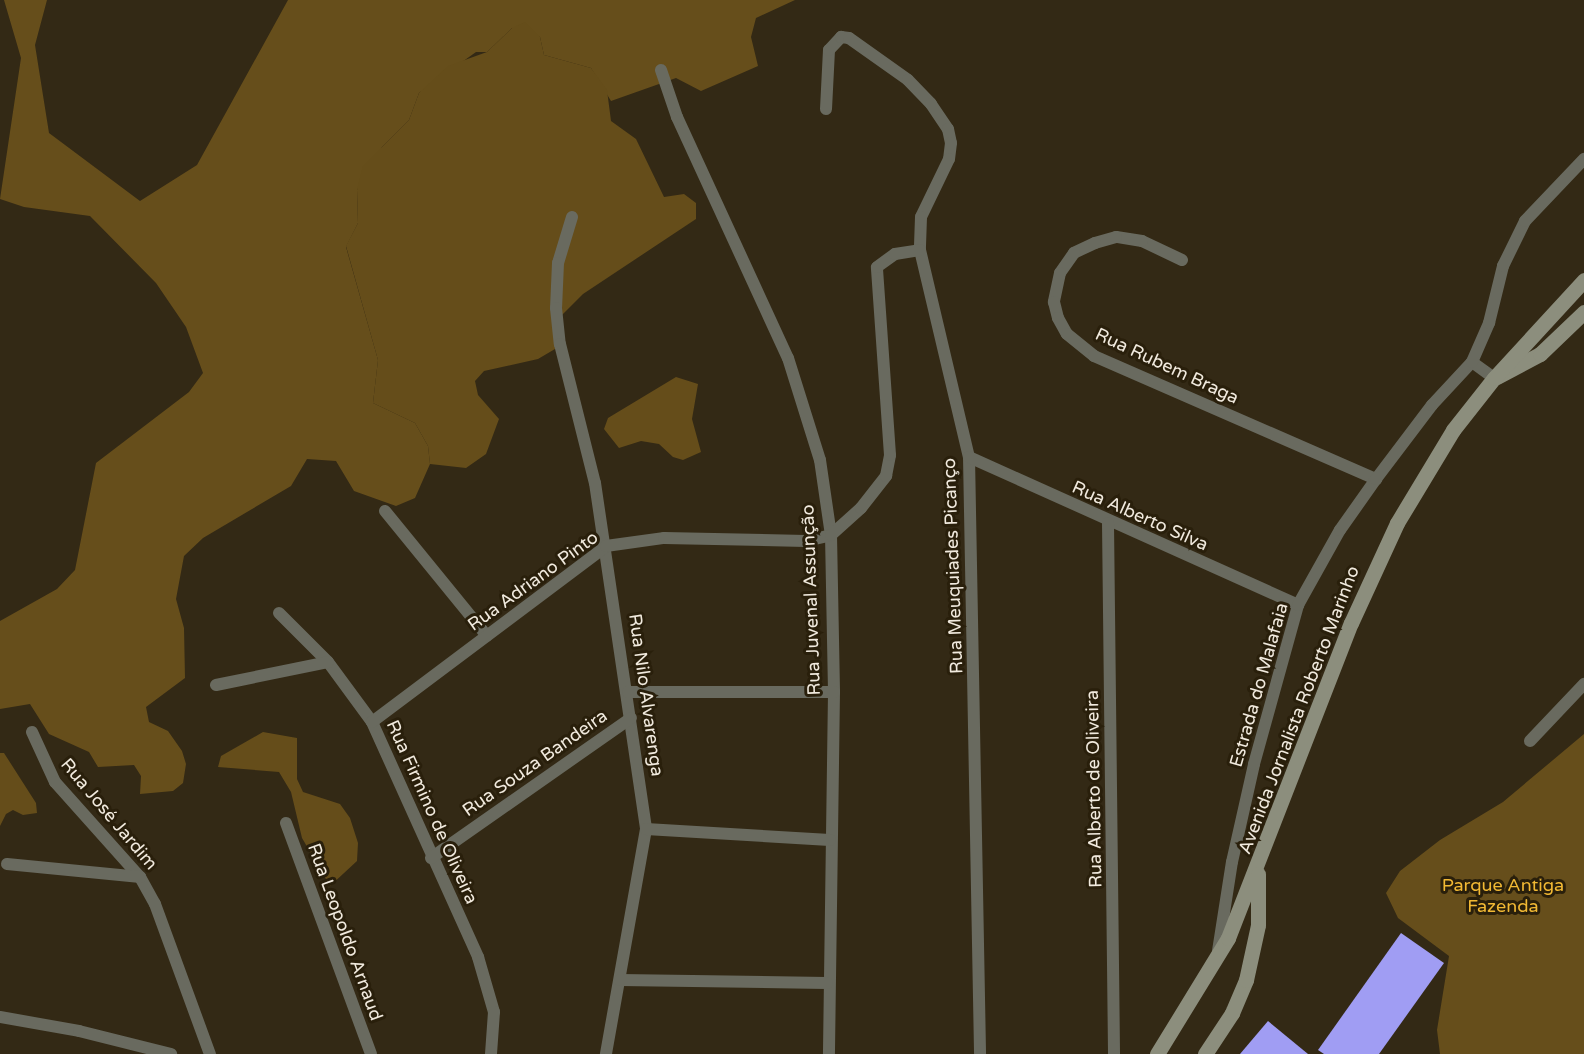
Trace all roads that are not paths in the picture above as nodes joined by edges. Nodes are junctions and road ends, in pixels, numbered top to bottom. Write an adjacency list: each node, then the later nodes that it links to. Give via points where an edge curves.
1 (662, 70): 15 (street, Rua Juvenal Assunção, via 677,117 788,358 807,409 820,460)
2 (826, 109): 5 (street, Rua Meuquiades Picanço, via 829,50 841,37 859,42 908,80 948,129 949,159 921,217)
3 (1584, 159): 9 (street, Estrada do Malafaia, via 1547,194 1512,242 1489,323)
4 (572, 217): 16 (street, Rua Nilo Alvarenga, via 555,288 560,344 595,483)
5 (920, 250): 11 (street, Rua Meuquiades Picanço); 15 (street, via 895,254 877,267 891,455 879,489)
6 (1182, 260): 12 (street, Rua Rubem Braga, via 1142,241 1116,237 1095,243 1074,253 1060,273 1054,302 1058,318 1067,334 1094,356)
7 (1584, 280): 10 (main road, Avenida Jornalista Roberto Marinho)
8 (1584, 312): 10 (main road, via 1540,354 1508,375)
9 (1472, 362): 10 (street); 12 (street, Estrada do Malafaia, via 1432,405)
10 (1494, 378): 34 (main road, Avenida Jornalista Roberto Marinho, via 1427,470 1377,563)
11 (969, 458): 14 (street, Rua Alberto Silva); 46 (street, Rua Meuquiades Picanço)
12 (1376, 479): 17 (street, Estrada do Malafaia, via 1340,530)
13 (385, 511): 19 (street)
14 (1108, 523): 17 (street, Rua Alberto Silva); 47 (street, Rua Alberto de Oliveira)
15 (831, 535): 16 (street, Rua Adriano Pinto, via 781,542 664,538); 24 (street, Rua Juvenal Assunção)
16 (606, 546): 19 (street, Rua Adriano Pinto); 23 (street, Rua Nilo Alvarenga)
17 (1298, 605): 36 (street, Estrada do Malafaia, via 1254,764 1232,862)
18 (279, 613): 20 (street, Rua Firmino de Oliveira)
19 (487, 636): 26 (street, Rua Adriano Pinto)
20 (327, 662): 22 (street); 26 (street, Rua Firmino de Oliveira)
21 (1584, 684): 28 (street)
22 (216, 685)
23 (628, 692): 24 (street); 25 (street, Rua Nilo Alvarenga)
24 (834, 692): 31 (street, Rua Juvenal Assunção)
25 (631, 718): 30 (street, Rua Nilo Alvarenga); 32 (street, Rua Souza Bandeira)
26 (372, 722): 32 (street, Rua Firmino de Oliveira)
27 (32, 732): 35 (street, Rua José Jardim, via 55,782)
28 (1530, 741)
29 (286, 823): 42 (street, Rua Leopoldo Arnaud)
30 (646, 829): 31 (street); 37 (street, Rua Nilo Alvarenga)
31 (830, 840): 38 (street, Rua Juvenal Assunção)
32 (430, 858): 43 (street, Rua Firmino de Oliveira, via 490,989 494,1012)
33 (7, 864): 35 (street)
34 (1258, 868): 36 (main road, Avenida Jornalista Roberto Marinho); 49 (main road, via 1253,956 1232,1013)
35 (140, 877): 41 (street, Rua José Jardim, via 172,943)
36 (1216, 961): 48 (main road, Avenida Jornalista Roberto Marinho)
37 (620, 980): 38 (street); 44 (street, Rua Nilo Alvarenga)
38 (827, 983): 45 (street, Rua Juvenal Assunção)
39 (0, 1017): 40 (street, via 79,1031)
40 (171, 1054)
41 (210, 1054)
42 (371, 1054)
43 (490, 1054)
44 (606, 1054)
45 (829, 1054)
46 (980, 1054)
47 (1114, 1054)
48 (1157, 1054)
49 (1205, 1054)

